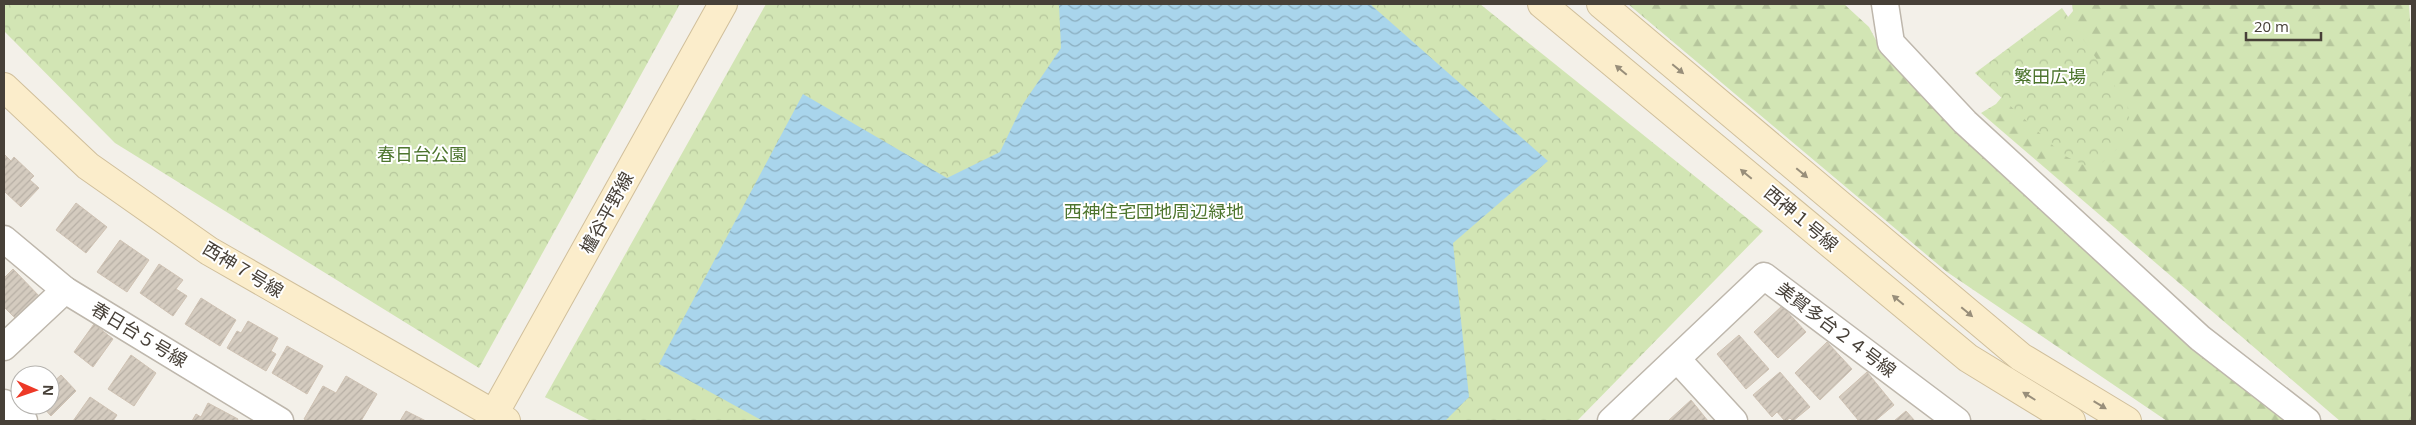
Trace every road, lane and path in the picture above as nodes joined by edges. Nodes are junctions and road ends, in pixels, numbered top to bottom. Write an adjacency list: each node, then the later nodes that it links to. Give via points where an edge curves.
1 (723, 4): 11 (street, 櫨谷平野線)
2 (1542, 4): 17 (street, 西神１号線, one-way to 2, via 1968,358)
3 (1600, 4): 18 (street, 西神１号線, one-way to 18, via 2021,357)
4 (1884, 4): 19 (street, via 1891,43 1965,122 2200,338)
5 (8, 99): 11 (street, 西神７号線, via 88,166 209,251)
6 (4, 241): 7 (street, 春日台５号線)
7 (64, 290): 8 (street); 13 (street, 春日台５号線)
8 (4, 347)
9 (1677, 359): 14 (street, 美賀多台２４号線); 15 (street); 16 (street, 美賀多台２４号線, via 1764,276)
10 (4, 403): 12 (street)
11 (497, 419)
12 (24, 421)
13 (280, 421)
14 (1612, 421)
15 (1734, 421)
16 (1957, 421)
17 (2071, 421)
18 (2127, 421)
19 (2307, 421)

